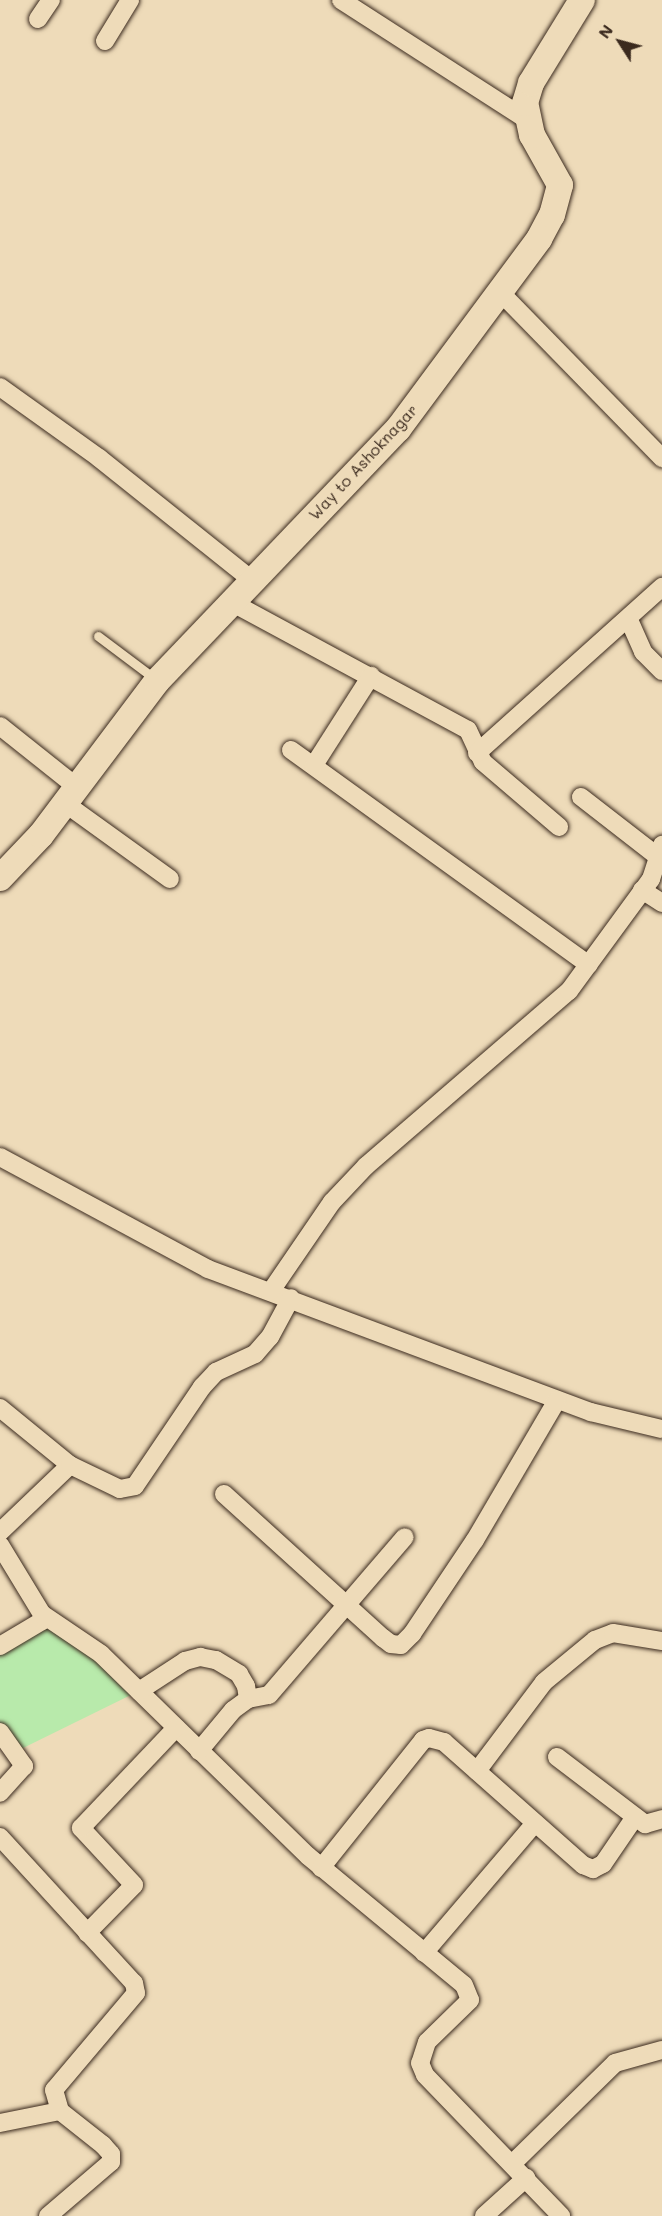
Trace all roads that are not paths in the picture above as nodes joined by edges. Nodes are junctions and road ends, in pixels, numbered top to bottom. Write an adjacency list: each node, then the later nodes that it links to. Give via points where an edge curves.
1 (51, 0): 5 (street)
2 (130, 0): 6 (street)
3 (340, 0): 7 (street)
4 (582, 0): 7 (street, via 531,83 525,103)
5 (38, 19)
6 (105, 41)
7 (526, 119): 8 (street, Way to Ashoknagar, via 558,176 559,196 539,239)
8 (501, 293): 10 (street); 11 (street, Way to Ashoknagar, via 398,429)
9 (0, 387): 11 (street, via 99,458)
10 (662, 458)
11 (252, 580): 13 (street, Way to Ashoknagar)
12 (662, 587): 14 (street)
13 (231, 602): 17 (street); 18 (street, Way to Ashoknagar)
14 (629, 620): 16 (street, via 643,652); 21 (street)
15 (98, 636): 18 (lane)
16 (662, 671)
17 (371, 676): 21 (street, via 468,730); 22 (street)
18 (157, 681): 23 (street, Way to Ashoknagar)
19 (0, 726): 23 (street)
20 (291, 750): 22 (street)
21 (477, 753): 25 (street)
22 (314, 765): 31 (street)
23 (72, 796): 27 (street, Way to Ashoknagar); 28 (street)
24 (581, 797): 26 (street)
25 (559, 827)
26 (659, 850): 29 (street, via 651,879)
27 (0, 878)
28 (170, 879)
29 (642, 890): 30 (street); 31 (street)
30 (662, 903)
31 (589, 965): 33 (street, via 569,991 366,1166 332,1202)
32 (0, 1157): 33 (street, via 178,1255)
33 (271, 1291): 34 (street)
34 (291, 1298): 35 (street); 38 (street, via 270,1337 255,1354 216,1372 202,1387 135,1486 120,1489)
35 (556, 1400): 37 (street, via 619,1422); 43 (street, via 475,1540 401,1645 391,1644)
36 (0, 1408): 38 (street)
37 (662, 1429)
38 (70, 1465): 40 (street)
39 (224, 1494): 43 (street)
40 (0, 1532)
41 (405, 1537): 43 (street)
42 (0, 1545): 44 (street)
43 (348, 1604): 48 (street, via 269,1695 261,1700)
44 (42, 1614): 46 (street, via 38,1626); 47 (street, via 101,1654)
45 (662, 1641): 53 (street, via 613,1633 595,1640 544,1682)
46 (1, 1644)
47 (139, 1691): 48 (street, via 185,1661 200,1657 216,1660 239,1674); 49 (street)
48 (248, 1699): 51 (street, via 232,1710)
49 (176, 1728): 51 (street); 60 (street, via 81,1828 134,1885)
50 (0, 1732): 54 (street, via 24,1766)
51 (199, 1751): 59 (street)
52 (557, 1756): 55 (street)
53 (477, 1771): 57 (street); 59 (street, via 436,1737 423,1740)
54 (0, 1793)
55 (635, 1817): 56 (street, via 645,1824); 57 (street, via 603,1864 593,1869 583,1865)
56 (662, 1819)
57 (535, 1823): 61 (street)
58 (0, 1837): 60 (street)
59 (321, 1868): 61 (street)
60 (87, 1933): 63 (street, via 134,1983 136,1993 133,2001 60,2079 54,2090)
61 (424, 1953): 65 (street, via 464,1985 470,2000 427,2042 420,2063 425,2075)
62 (662, 2050): 65 (street, via 615,2063)
63 (60, 2111): 64 (street); 67 (street, via 103,2145 111,2154 111,2162)
64 (0, 2124)
65 (512, 2164): 66 (street)
66 (526, 2178): 68 (street); 69 (street)
67 (48, 2216)
68 (484, 2216)
69 (561, 2216)

